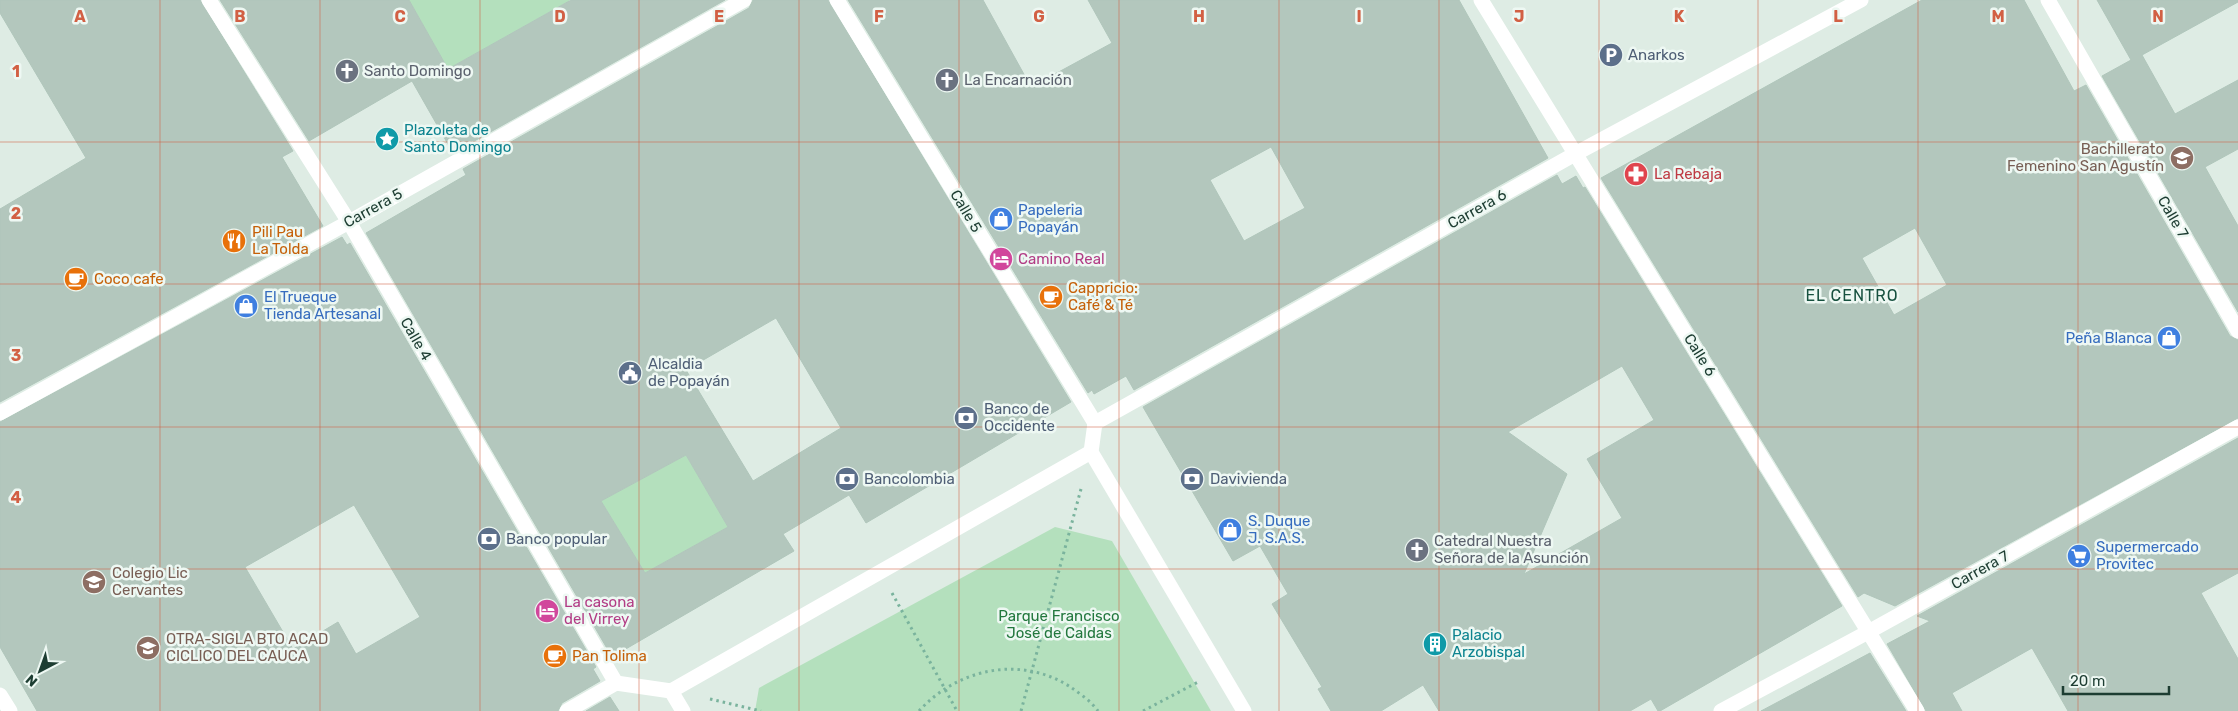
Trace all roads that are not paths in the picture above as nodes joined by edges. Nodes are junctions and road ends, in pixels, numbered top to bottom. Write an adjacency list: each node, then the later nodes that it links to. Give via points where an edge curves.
1 (209, 0): 8 (street, Calle 4)
2 (744, 0): 8 (street, Carrera 5)
3 (837, 0): 11 (street, Calle 5)
4 (1481, 0): 7 (street, Calle 6)
5 (1861, 0): 7 (street, Carrera 6)
6 (2048, 0): 9 (street, Calle 7)
7 (1575, 154): 11 (street, Carrera 6); 14 (street, Calle 6)
8 (348, 222): 10 (street, Carrera 5); 15 (street, Calle 4)
9 (2238, 331)
10 (0, 414)
11 (1095, 423): 13 (street)
12 (2238, 427): 14 (street, Carrera 7)
13 (1091, 452): 16 (street); 21 (street)
14 (1870, 631): 22 (street, Carrera 7); 23 (street, Calle 6)
15 (616, 683): 16 (street); 19 (street)
16 (670, 691): 20 (street)
17 (0, 694): 18 (street)
18 (10, 711)
19 (567, 711)
20 (683, 711)
21 (1244, 711)
22 (1721, 711)
23 (1917, 711)

